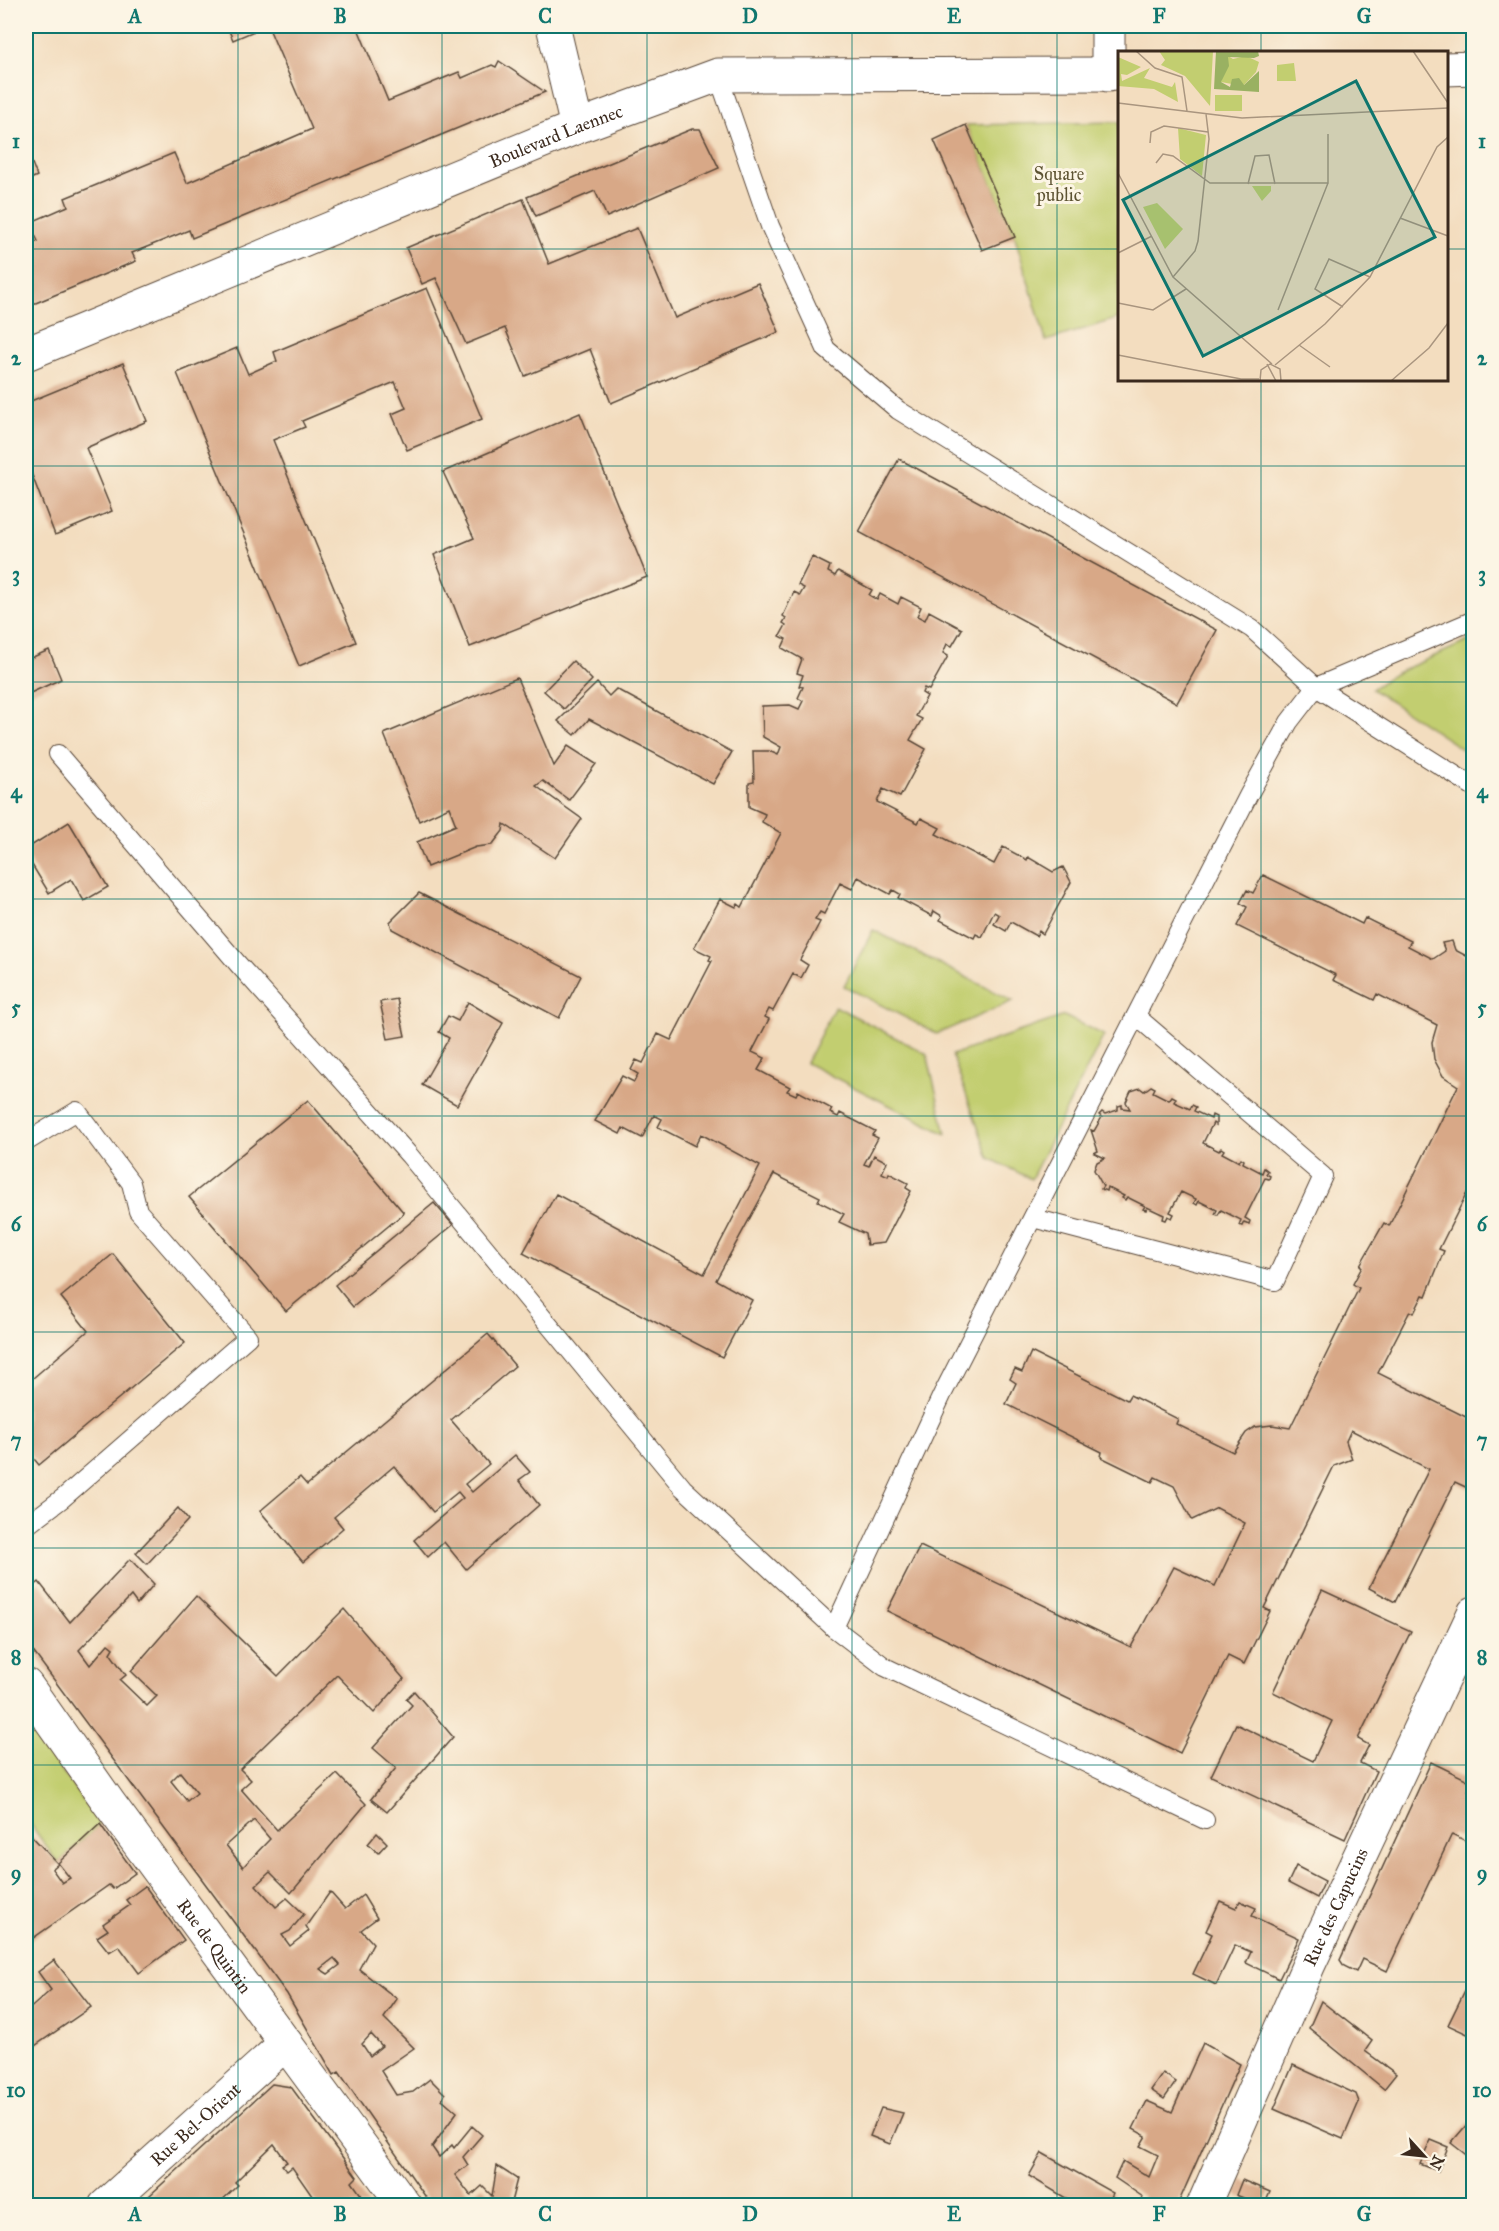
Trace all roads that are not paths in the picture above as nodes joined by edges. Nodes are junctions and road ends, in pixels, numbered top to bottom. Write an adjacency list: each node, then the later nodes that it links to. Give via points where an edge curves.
1 (553, 26): 7 (street)
2 (1108, 26): 6 (street)
3 (1473, 68): 4 (street)
4 (1448, 69)
5 (718, 75): 6 (street, Boulevard Laennec); 7 (street, Boulevard Laennec); 10 (lane, via 770,226 826,349 898,410 1252,629)
6 (1114, 75)
7 (577, 127): 8 (street, Boulevard Laennec)
8 (26, 354)
9 (1473, 620): 10 (lane)
10 (1316, 687): 12 (lane); 13 (lane, via 1289,722 1249,794)
11 (58, 754): 18 (lane, via 409,1155 683,1488)
12 (1473, 787)
13 (1136, 1016): 15 (lane); 15 (lane, via 1323,1176 1275,1281)
14 (26, 1142): 16 (lane, via 76,1111 131,1183 138,1211 248,1337)
15 (1033, 1218): 18 (lane, via 942,1395)
16 (26, 1526)
17 (1473, 1612): 24 (street, Rue des Capucins, via 1309,1964)
18 (834, 1628): 20 (lane, via 885,1668)
19 (26, 1685): 21 (street, Rue de Quintin)
20 (1205, 1820)
21 (286, 2043): 22 (street, Rue Bel-Orient); 23 (street, Rue de Quintin)
22 (105, 2205)
23 (405, 2205)
24 (1203, 2205)

